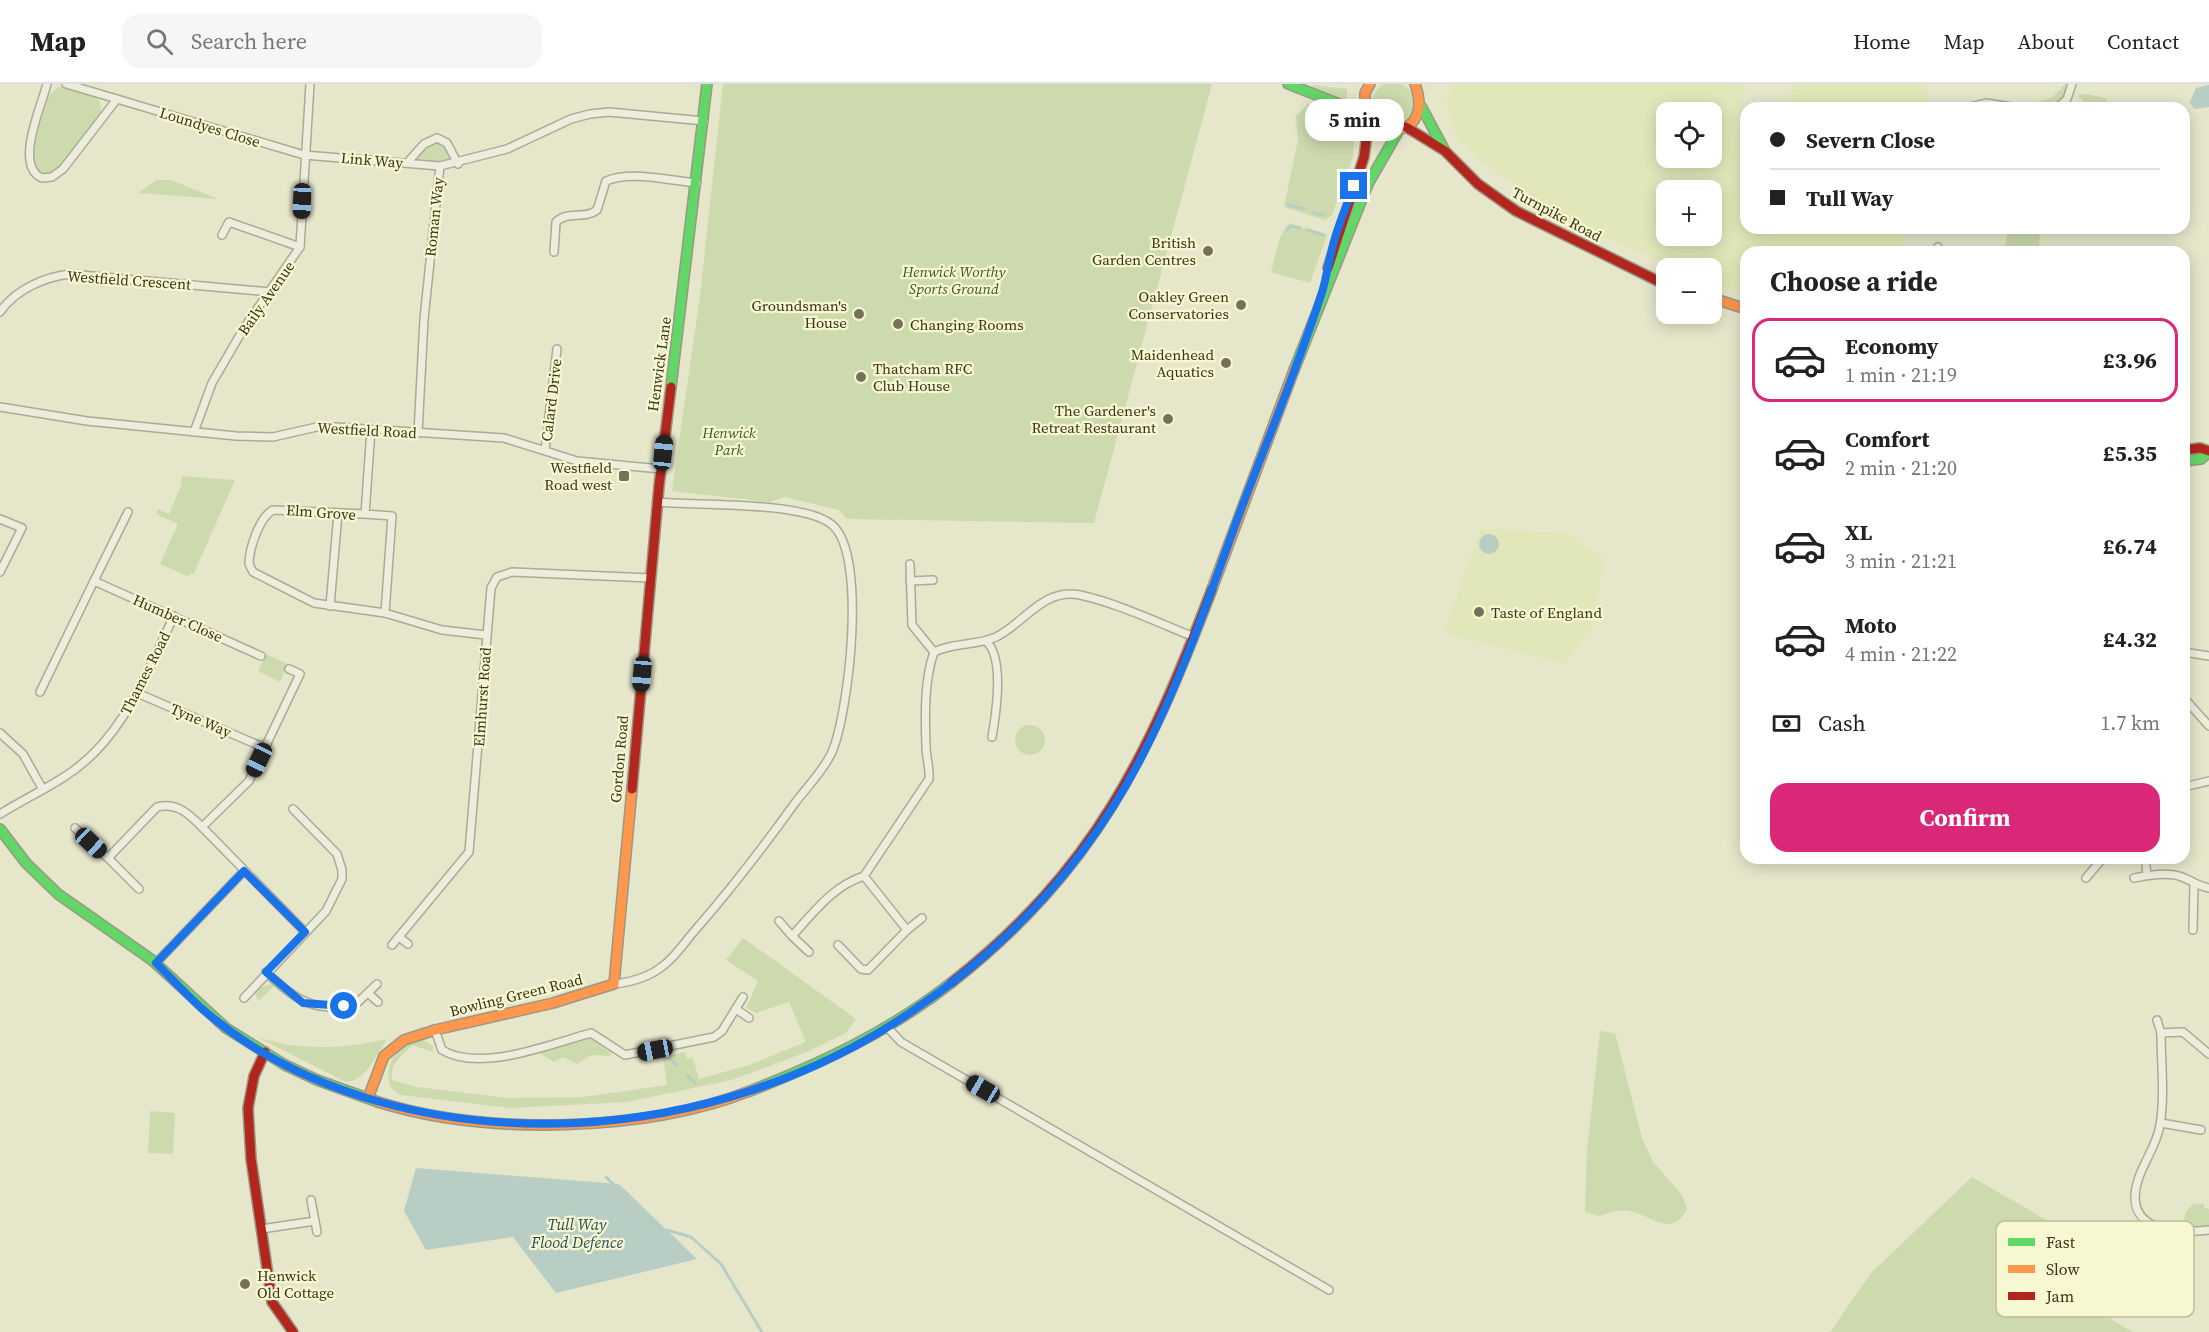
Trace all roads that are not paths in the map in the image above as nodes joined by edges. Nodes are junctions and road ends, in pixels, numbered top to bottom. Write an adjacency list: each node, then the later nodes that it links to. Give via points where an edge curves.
1 (47, 84): 10 (street, via 27,158 31,171 42,178 52,177 63,169)
2 (66, 84): 10 (street, Loundyes Close)
3 (310, 84): 17 (street, Baily Avenue)
4 (707, 84): 14 (street, Henwick Lane)
5 (1288, 84): 13 (street, Turnpike Road)
6 (1370, 84): 13 (street, via 1364,102)
7 (1415, 84): 12 (street, Turnpike Road)
8 (1428, 84): 12 (street)
9 (2072, 84): 11 (street)
10 (117, 99): 17 (street, Loundyes Close)
11 (2064, 102)
12 (1421, 103): 15 (street, via 1418,116); 16 (street, Turnpike Road)
13 (1367, 117): 15 (street, Turnpike Road, via 1382,129); 26 (street, via 1366,153 1334,242)
14 (704, 121): 19 (street, Roman Way, via 609,112 590,114 507,150); 21 (street, Henwick Lane)
15 (1402, 129): 16 (street, Turnpike Road); 26 (street, via 1377,161)
16 (1445, 151): 25 (street, Turnpike Road, via 1478,184 1516,212)
17 (304, 154): 18 (street, Link Way); 23 (street, Baily Avenue)
18 (407, 163): 19 (street, via 424,144 437,138 447,143); 20 (street, Link Way)
19 (458, 164): 20 (street, Roman Way)
20 (440, 166): 35 (street, Roman Way, via 422,337)
21 (697, 183): 24 (street, via 614,177 606,181 597,210 587,215 569,215 556,222); 40 (street, Henwick Lane)
22 (222, 235): 23 (street, via 229,222)
23 (300, 247): 27 (street, Baily Avenue)
24 (554, 252)
25 (1656, 280)
26 (1324, 285): 56 (street)
27 (270, 292): 30 (street, Westfield Crescent, via 70,274 28,287); 34 (street, Baily Avenue, via 212,383)
28 (1722, 301): 29 (street)
29 (1740, 307)
30 (0, 312)
31 (557, 349): 37 (street, Calard Drive)
32 (0, 408): 34 (street, Westfield Road)
33 (371, 430): 34 (street, Westfield Road, via 310,427 264,437); 35 (street, Westfield Road); 44 (street, Elm Grove)
34 (194, 432)
35 (418, 433): 37 (street, Westfield Road, via 504,438)
36 (2190, 449): 38 (street)
37 (544, 450): 40 (street, Westfield Road, via 587,463)
38 (2209, 452): 39 (street, via 2201,459)
39 (2190, 460)
40 (661, 469): 41 (street, Henwick Lane)
41 (657, 502): 48 (street, Gordon Road); 105 (street, Bowling Green Road, via 767,507 821,518 837,528 846,544 852,645 845,702 833,751 743,873 668,962 648,976)
42 (128, 512): 50 (street)
43 (339, 513): 44 (street, Elm Grove); 52 (street); 52 (street, Elm Grove, via 270,511 249,560 256,574 307,601)
44 (365, 514): 53 (street, Elm Grove, via 392,516)
45 (0, 519): 47 (street, via 22,528)
46 (910, 564): 51 (street)
47 (0, 573)
48 (650, 578): 55 (street, Elmhurst Road, via 503,573 491,588); 105 (street, Gordon Road)
49 (933, 580): 51 (street)
50 (94, 581): 54 (street, Humber Close); 63 (street)
51 (910, 581): 58 (street, via 912,625)
52 (330, 606): 53 (street, Elm Grove)
53 (385, 613): 55 (street, Elm Grove, via 442,630)
54 (174, 616): 60 (street, Humber Close); 64 (street, Thames Road)
55 (486, 635): 97 (street, Elmhurst Road, via 469,852)
56 (1194, 637): 57 (street, via 1103,602 1063,595 1039,605 1011,629); 113 (street, via 1145,752 1074,864 987,955)
57 (986, 641): 58 (street, via 947,645); 68 (street, via 997,678)
58 (934, 652): 83 (street, via 928,668 929,779)
59 (2190, 653): 61 (street)
60 (261, 656)
61 (2209, 656)
62 (289, 669): 69 (street, via 300,674)
63 (40, 692)
64 (137, 693): 69 (street, Tyne Way); 72 (street, Thames Road, via 127,712 83,763)
65 (2190, 705): 66 (street)
66 (2209, 726)
67 (0, 733): 72 (street, via 23,754)
68 (992, 737)
69 (265, 748): 75 (street, via 249,781)
70 (2209, 781): 71 (street)
71 (2190, 786)
72 (42, 788): 74 (street, Thames Road)
73 (293, 809): 95 (street, via 337,854 342,870 330,905)
74 (0, 814)
75 (202, 827): 78 (street, via 179,808 157,807); 81 (street)
76 (75, 828): 78 (street)
77 (0, 829): 102 (street, via 11,848 41,879)
78 (108, 858): 88 (street)
79 (2098, 864): 84 (street)
80 (2146, 866): 82 (street)
81 (244, 871): 95 (street); 102 (street)
82 (2147, 875): 85 (street); 86 (street, via 2182,876)
83 (864, 876): 93 (street); 96 (street, via 830,895)
84 (2086, 878)
85 (2134, 878)
86 (2194, 885): 87 (street); 91 (street)
87 (2209, 888)
88 (140, 889)
89 (922, 918): 93 (street)
90 (779, 921): 96 (street)
91 (2192, 921): 92 (street); 94 (street)
92 (2201, 921)
93 (907, 930): 100 (street, via 868,970 861,969)
94 (2193, 930)
95 (305, 932): 103 (street)
96 (792, 936): 101 (street)
97 (399, 937): 98 (street); 99 (street, Elmhurst Road)
98 (408, 944)
99 (392, 945)
100 (838, 945)
101 (809, 952)
102 (156, 963): 116 (street, via 202,1008)
103 (266, 972): 106 (street, via 291,996 308,1005 351,1005); 108 (street)
104 (377, 984): 106 (street)
105 (614, 984): 114 (street, Bowling Green Road, via 553,1003)
106 (368, 993): 109 (street)
107 (743, 997): 110 (street)
108 (244, 998)
109 (378, 1002)
110 (736, 1009): 111 (street); 114 (street, via 714,1037 625,1055 591,1033 491,1060 442,1050)
111 (749, 1018)
112 (2157, 1020): 115 (street)
113 (888, 1028): 118 (street, via 784,1079 665,1114 538,1125 421,1113); 128 (street, via 901,1042)
114 (435, 1030): 118 (street, Bowling Green Road, via 388,1050)
115 (2161, 1033): 117 (street, via 2183,1032); 119 (street)
116 (265, 1052): 118 (street, via 309,1076); 124 (street, via 254,1076 249,1108 251,1159)
117 (2209, 1054)
118 (368, 1098)
119 (2161, 1123): 120 (street); 123 (street, via 2138,1179 2138,1210)
120 (2201, 1130)
121 (311, 1200): 122 (street)
122 (315, 1221): 124 (street); 126 (street)
123 (2146, 1221)
124 (261, 1229): 129 (street, via 272,1302)
125 (2209, 1230): 127 (street)
126 (317, 1232)
127 (2194, 1232)
128 (1329, 1290)
129 (293, 1332)

